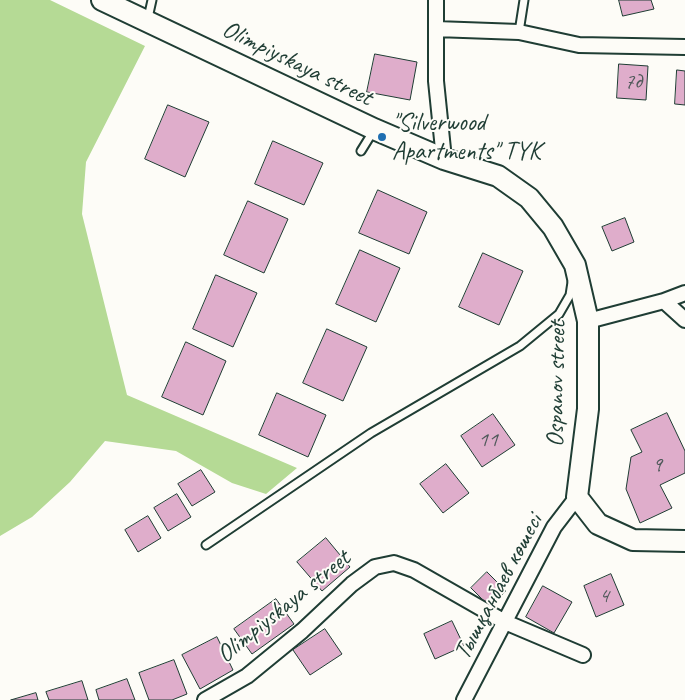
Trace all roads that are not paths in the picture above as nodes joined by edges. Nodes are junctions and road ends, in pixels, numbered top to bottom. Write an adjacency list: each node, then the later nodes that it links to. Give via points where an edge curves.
1 (102, 0): 5 (street, Olimpiyskaya street)
2 (152, 0): 5 (lane)
3 (436, 0): 6 (street)
4 (524, 0): 7 (lane)
5 (147, 21): 9 (street, Olimpiyskaya street)
6 (436, 29): 7 (street); 11 (street, via 436,81)
7 (519, 32): 8 (street, via 579,45)
8 (685, 47)
9 (374, 130): 10 (lane); 11 (street, Olimpiyskaya street)
10 (361, 151)
11 (444, 159): 12 (street, Ospanov street, via 498,176 529,198 553,227)
12 (575, 265): 16 (street, Ospanov street); 19 (lane, via 570,295 559,314 520,346 371,434)
13 (685, 293): 14 (street)
14 (664, 301): 15 (street); 16 (street)
15 (685, 320)
16 (588, 321): 17 (street, Ospanov street, via 588,409)
17 (577, 497): 18 (street, via 598,524 633,540); 20 (street, Тышқанбаев көшесі, via 554,527)
18 (685, 541)
19 (206, 545)
20 (505, 622): 21 (street, Olimpiyskaya street); 22 (street, Olimpiyskaya street, via 414,570 394,563 376,567 352,584 247,676); 23 (street, Тышқанбаев көшесі)
21 (583, 655)
22 (205, 700)
23 (464, 700)

